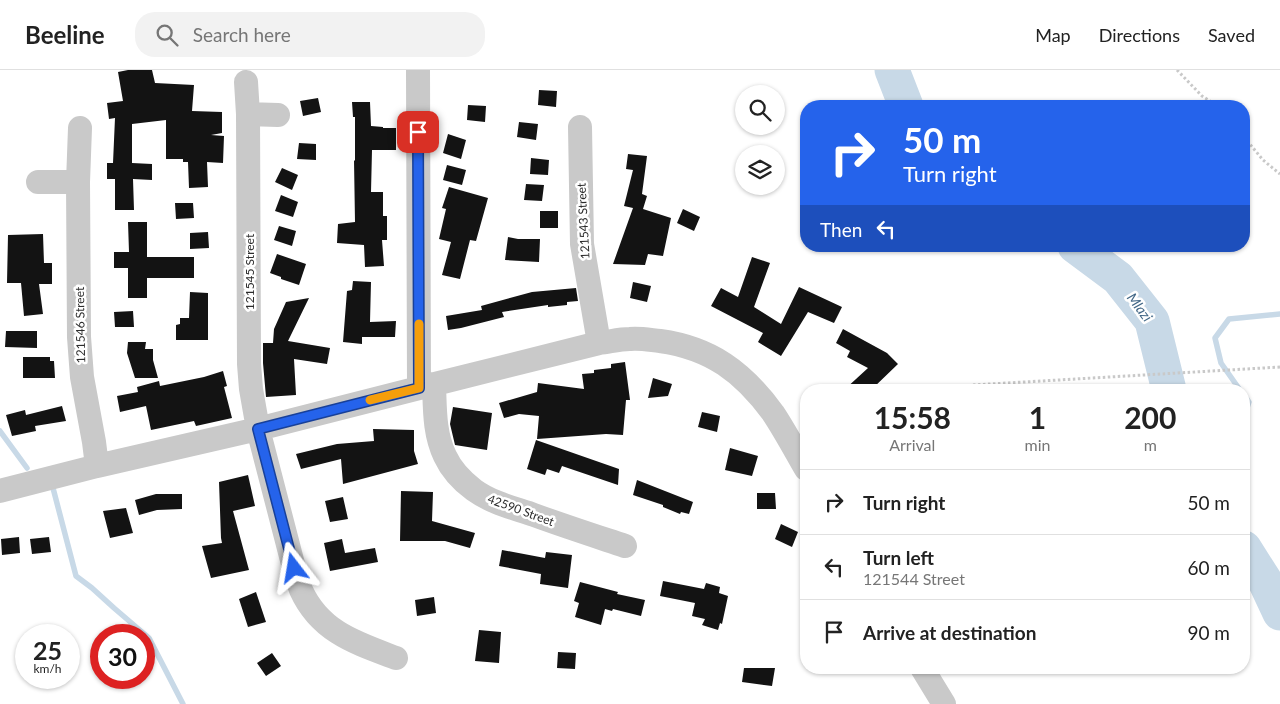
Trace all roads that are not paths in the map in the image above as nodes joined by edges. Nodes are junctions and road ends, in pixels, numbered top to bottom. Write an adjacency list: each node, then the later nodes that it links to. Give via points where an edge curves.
1 (418, 70): 10 (street, 42590 Street)
2 (246, 82): 3 (street, 121545 Street)
3 (248, 114): 4 (street); 11 (street, 121545 Street, via 249,364)
4 (278, 115)
5 (580, 127): 9 (street, 121543 Street, via 582,244)
6 (80, 128): 8 (street, 121546 Street)
7 (38, 182): 8 (street)
8 (78, 182): 13 (street, 121546 Street, via 80,361)
9 (599, 343): 10 (street); 12 (street, via 644,338 677,344 732,368 773,414)
10 (426, 386): 11 (street); 15 (street, 42590 Street, via 445,456 461,479 474,490 492,500)
11 (258, 429): 13 (street); 16 (street, 121545 Street, via 296,575 306,600 340,634)
12 (800, 459)
13 (97, 466): 14 (street)
14 (0, 491)
15 (625, 546)
16 (396, 658)
17 (926, 674): 18 (street)
18 (944, 704)

